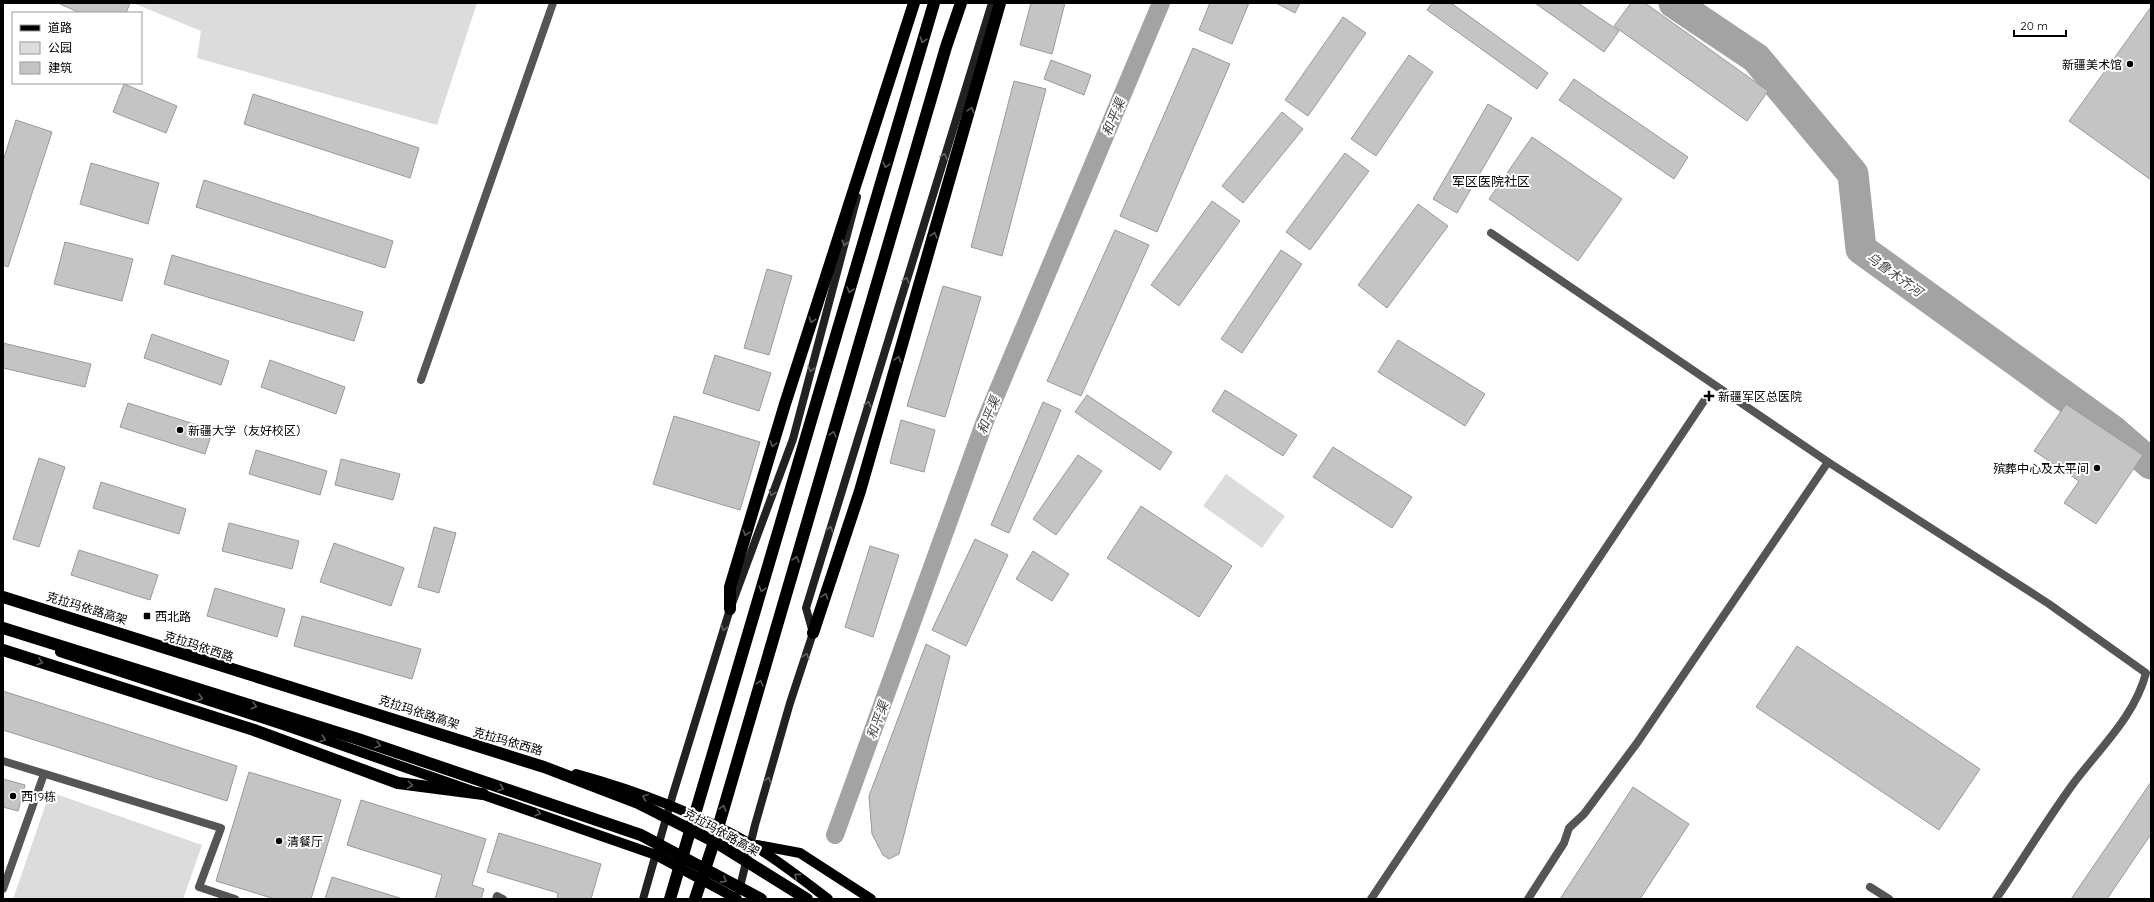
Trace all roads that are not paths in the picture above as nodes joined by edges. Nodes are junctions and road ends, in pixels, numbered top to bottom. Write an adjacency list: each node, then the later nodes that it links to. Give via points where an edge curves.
1 (553, 3): 9 (street)
2 (910, 3): 13 (main road, one-way to 13, via 792,439)
3 (914, 3): 13 (highway, one-way to 13, via 757,495 730,587)
4 (934, 3): 30 (highway, one-way to 30)
5 (961, 3): 31 (highway, one-way to 5)
6 (992, 3): 16 (main road, one-way to 6, via 806,608)
7 (1000, 3): 16 (highway, one-way to 7, via 860,491)
8 (1491, 233): 11 (street)
9 (421, 380)
10 (1704, 401): 37 (street)
11 (1828, 462): 38 (street, via 1637,743 1584,814 1569,828 1564,843); 40 (street, via 2049,604 2146,673 2141,692 2120,724 2073,784)
12 (3, 597): 21 (main road, 克拉玛依西路, one-way to 12, via 605,782 346,708); 34 (highway, 克拉玛依路高架, via 551,770 638,803 717,843)
13 (730, 608): 21 (main road, one-way to 21)
14 (3, 628): 33 (highway, one-way to 33, via 358,739 641,835)
15 (3, 633): 20 (main road, one-way to 20)
16 (813, 633): 22 (main road, one-way to 16)
17 (3, 650): 20 (highway, one-way to 20, via 254,730 398,783)
18 (3, 761): 19 (street)
19 (44, 774): 25 (street); 26 (street, via 221,828 199,887)
20 (483, 794): 23 (main road, one-way to 23)
21 (671, 806): 22 (main road, 克拉玛依西路); 23 (main road)
22 (750, 844): 32 (main road); 35 (main road, 克拉玛依西路, one-way to 22, via 772,857); 36 (main road, via 800,853)
23 (656, 855): 29 (main road); 32 (main road)
24 (1870, 887): 39 (street)
25 (3, 889)
26 (235, 899)
27 (496, 899): 28 (street, via 497,896)
28 (503, 899)
29 (643, 899)
30 (670, 899)
31 (695, 899)
32 (737, 899)
33 (761, 899)
34 (807, 899)
35 (828, 899)
36 (871, 899)
37 (1371, 899)
38 (1528, 899)
39 (1889, 899)
40 (1996, 899)

